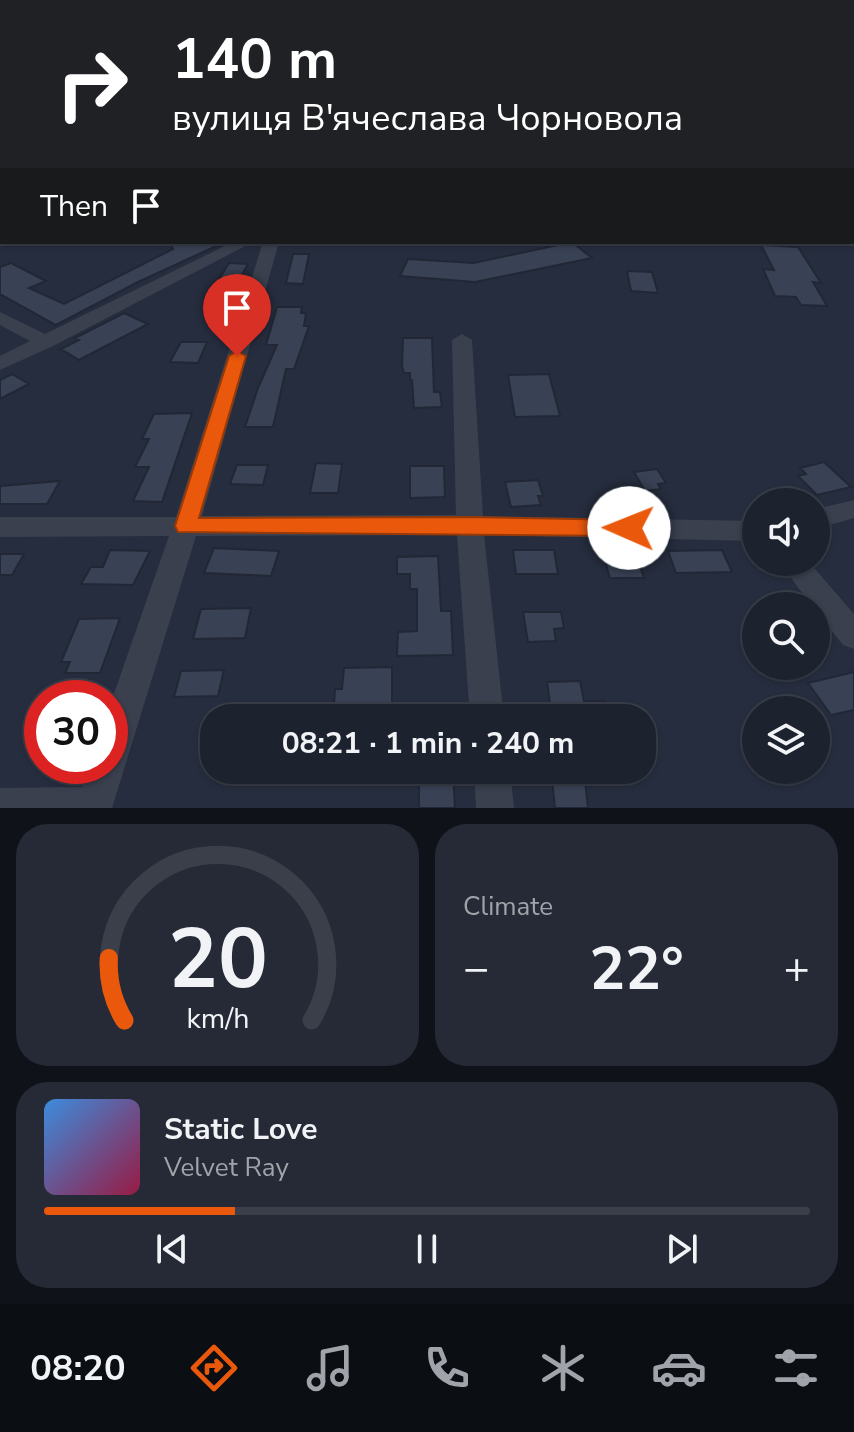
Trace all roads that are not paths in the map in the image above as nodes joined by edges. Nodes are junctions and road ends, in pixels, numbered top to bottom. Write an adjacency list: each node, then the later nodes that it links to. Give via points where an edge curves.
1 (241, 244): 5 (street)
2 (270, 244): 10 (street)
3 (0, 318): 5 (street)
4 (462, 340): 9 (street)
5 (46, 342): 6 (street)
6 (0, 364)
7 (854, 509): 8 (street)
8 (830, 515)
9 (470, 525): 10 (street); 12 (street); 16 (street)
10 (186, 526): 11 (street); 15 (street)
11 (0, 527)
12 (742, 531)
13 (805, 576): 14 (street)
14 (854, 636)
15 (128, 702)
16 (486, 704)
17 (101, 784): 19 (street)
18 (493, 784): 21 (street)
19 (93, 806): 20 (street)
20 (0, 807)
21 (495, 808)

